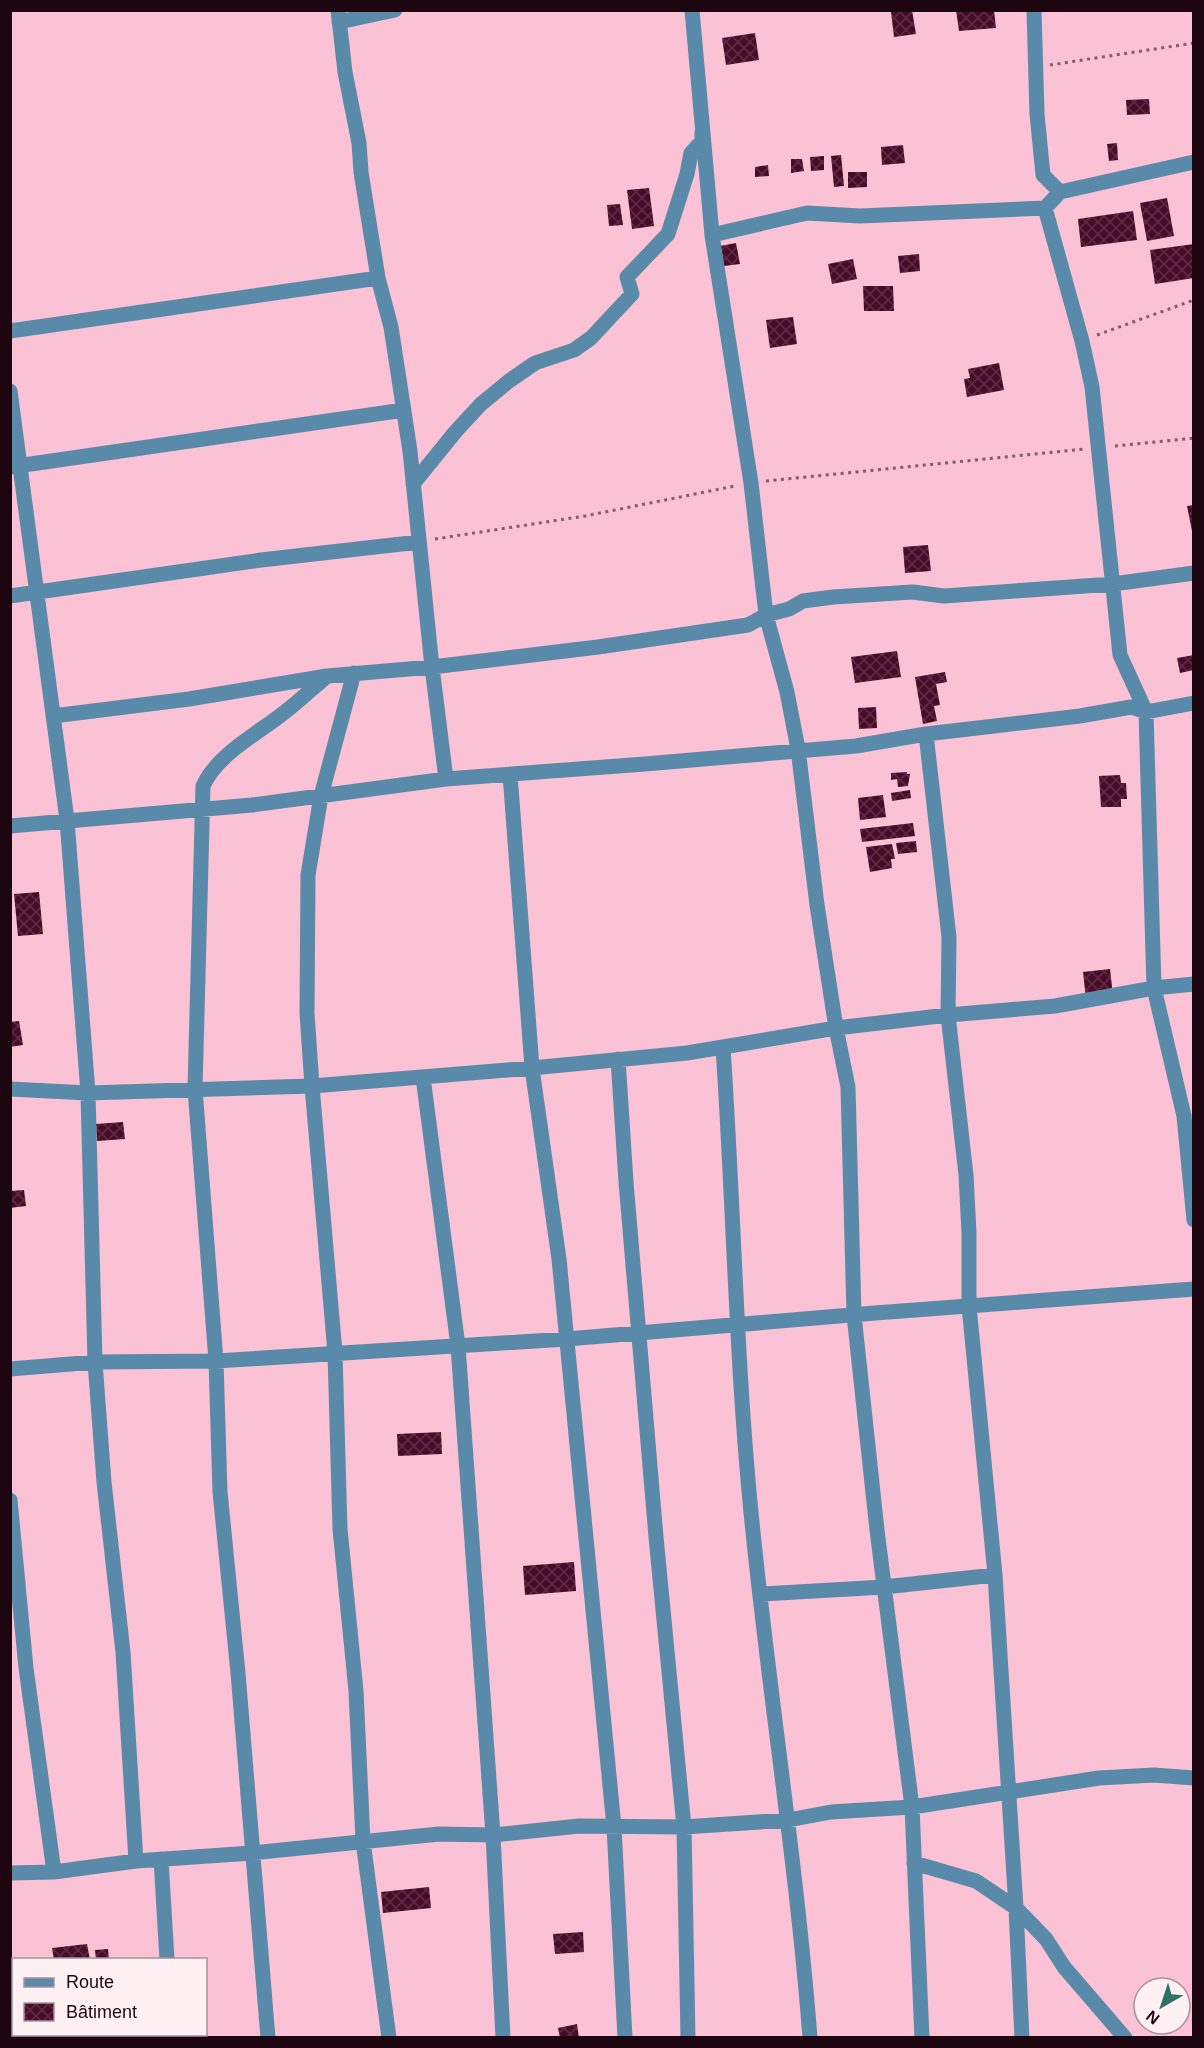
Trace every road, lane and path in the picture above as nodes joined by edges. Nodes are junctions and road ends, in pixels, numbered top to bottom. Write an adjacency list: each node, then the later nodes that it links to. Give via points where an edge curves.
1 (394, 10): 4 (street)
2 (692, 10): 7 (street)
3 (1034, 10): 6 (street)
4 (338, 16): 12 (street)
5 (1194, 43): 6 (path)
6 (1037, 66): 9 (street, via 1043,175)
7 (703, 120): 11 (street); 22 (street, via 702,141 691,153 668,234 627,277 632,294 591,338 574,350 536,363 481,404)
8 (1194, 162): 9 (street)
9 (1060, 192): 10 (street)
10 (1044, 208): 11 (street, via 860,216 807,213); 15 (street)
11 (712, 235): 21 (street)
12 (378, 278): 14 (street); 17 (street, via 391,327)
13 (1194, 300): 15 (path)
14 (10, 331)
15 (1082, 341): 19 (street, via 1092,387)
16 (10, 391): 20 (street)
17 (404, 410): 20 (street); 22 (street)
18 (1194, 438): 19 (path)
19 (1097, 447): 21 (path); 25 (street)
20 (15, 466): 26 (street)
21 (751, 483): 23 (path, via 585,516); 28 (street)
22 (413, 484): 23 (street)
23 (419, 542): 26 (street, via 261,560); 29 (street)
24 (1194, 573): 25 (street)
25 (1113, 584): 28 (street, via 944,596 913,592 844,596 803,601); 33 (street, via 1120,655)
26 (36, 593): 27 (street); 34 (street)
27 (10, 596)
28 (766, 615): 29 (street, via 748,625); 36 (street)
29 (432, 667): 30 (street); 38 (street)
30 (354, 673): 31 (street); 39 (street)
31 (327, 676): 34 (street); 40 (street, via 220,761 203,786)
32 (1194, 703): 33 (street)
33 (1146, 712): 35 (street, via 1131,707); 44 (street)
34 (53, 716): 41 (street)
35 (927, 734): 36 (street, via 856,746); 45 (street, via 949,937)
36 (798, 749): 37 (street); 46 (street)
37 (510, 774): 38 (street); 49 (street)
38 (446, 779): 39 (street)
39 (321, 796): 40 (street); 51 (street, via 308,875 307,1013)
40 (202, 810): 41 (street); 53 (street)
41 (67, 820): 42 (street); 54 (street)
42 (10, 826)
43 (1194, 984): 44 (street)
44 (1154, 988): 45 (street, via 1055,1006); 55 (street, via 1184,1116)
45 (948, 1015): 46 (street); 57 (street, via 966,1175)
46 (836, 1028): 47 (street); 58 (street, via 850,1110)
47 (723, 1048): 48 (street); 59 (street)
48 (618, 1059): 49 (street); 60 (street)
49 (532, 1068): 50 (street); 61 (street)
50 (423, 1077): 51 (street); 62 (street)
51 (312, 1086): 53 (street); 63 (street)
52 (10, 1089): 54 (street)
53 (195, 1089): 54 (street); 64 (street)
54 (88, 1093): 65 (street)
55 (1194, 1220)
56 (1194, 1289): 57 (street)
57 (969, 1306): 58 (street); 69 (street)
58 (854, 1315): 59 (street); 70 (street)
59 (739, 1324): 60 (street); 71 (street, via 745,1440)
60 (640, 1332): 61 (street); 77 (street)
61 (567, 1339): 62 (street); 76 (street)
62 (458, 1346): 63 (street); 78 (street)
63 (336, 1353): 64 (street); 79 (street, via 340,1528 356,1691)
64 (216, 1361): 65 (street); 80 (street, via 220,1492)
65 (95, 1362): 66 (street); 82 (street, via 123,1652)
66 (10, 1369)
67 (10, 1500): 68 (street)
68 (11, 1517): 84 (street, via 26,1668)
69 (994, 1575): 70 (street); 73 (street)
70 (884, 1587): 71 (street); 74 (street)
71 (761, 1594): 75 (street)
72 (1194, 1778): 73 (street, via 1154,1774)
73 (1008, 1791): 74 (street); 86 (street)
74 (912, 1807): 75 (street, via 831,1812); 83 (street)
75 (788, 1820): 77 (street); 93 (street)
76 (614, 1827): 77 (street); 78 (street, via 579,1826); 91 (street)
77 (684, 1827): 92 (street)
78 (493, 1835): 79 (street, via 439,1834); 90 (street)
79 (363, 1841): 80 (street); 89 (street)
80 (252, 1853): 81 (street); 88 (street)
81 (161, 1859): 82 (street); 87 (street)
82 (136, 1861): 84 (street)
83 (914, 1863): 86 (street, via 976,1881); 94 (street)
84 (54, 1872): 85 (street)
85 (10, 1873)
86 (1016, 1908): 95 (street); 96 (street)
87 (167, 1958)
88 (268, 2037)
89 (389, 2037)
90 (503, 2037)
91 (626, 2037)
92 (688, 2037)
93 (810, 2037)
94 (922, 2037)
95 (1022, 2037)
96 (1125, 2037)

